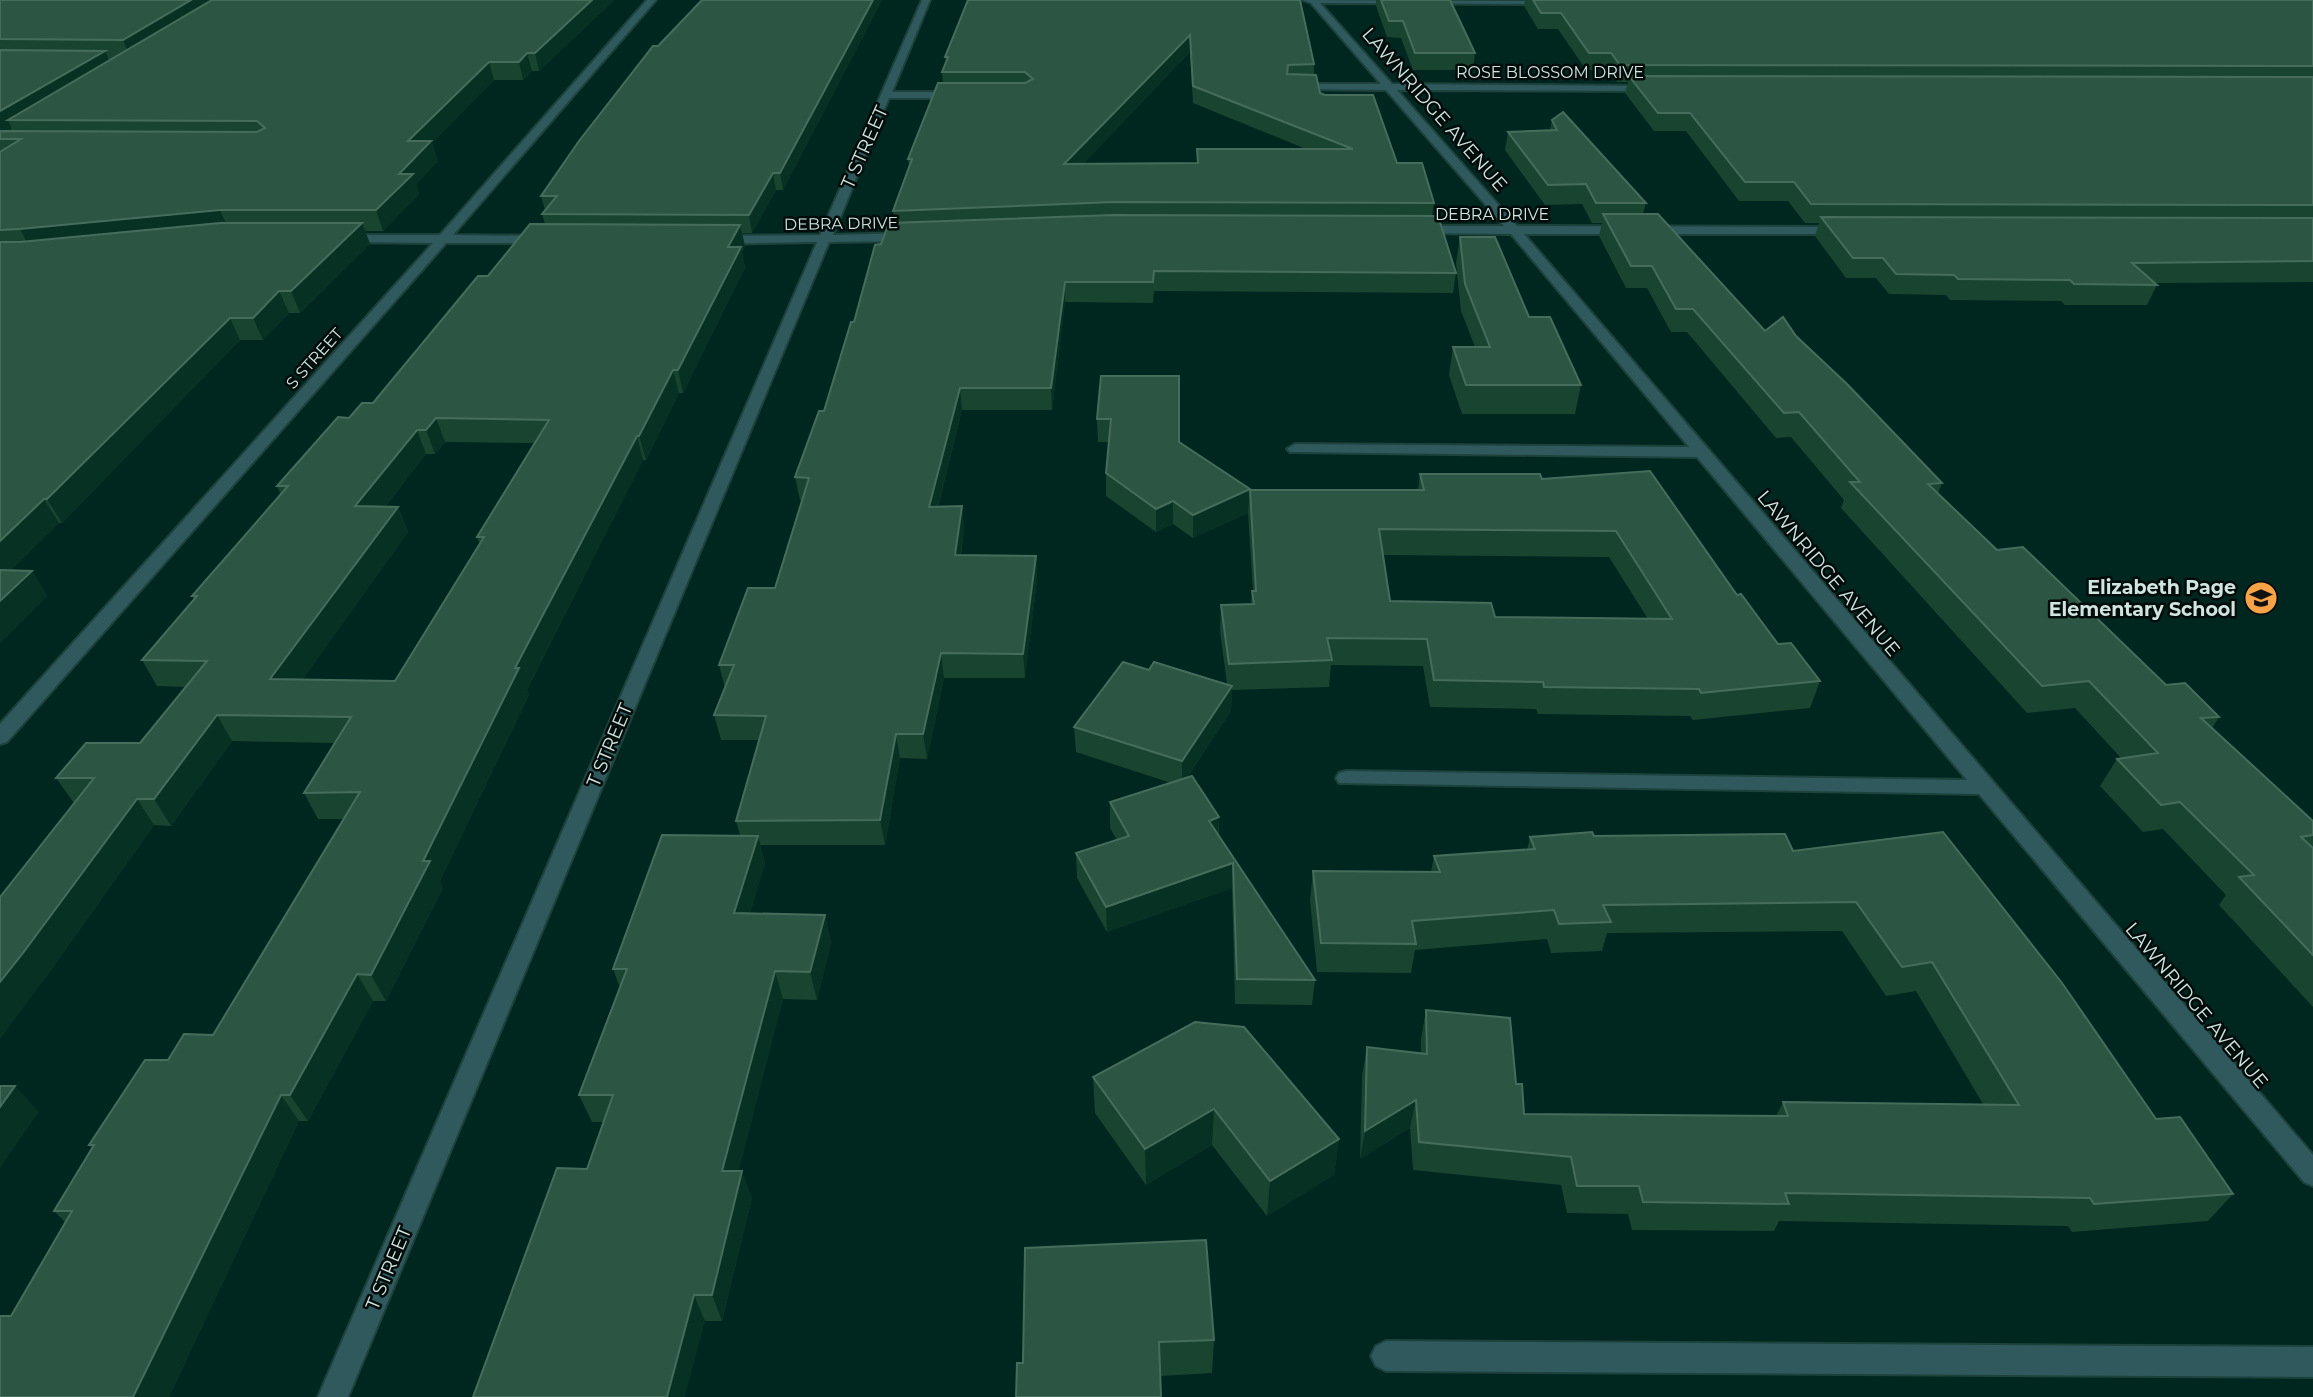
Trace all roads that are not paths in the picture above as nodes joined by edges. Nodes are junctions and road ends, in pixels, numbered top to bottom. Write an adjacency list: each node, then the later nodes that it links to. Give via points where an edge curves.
1 (652, 0): 16 (street, S STREET)
2 (926, 0): 9 (street, T STREET)
3 (1299, 0): 4 (street)
4 (1312, 0): 5 (street); 7 (street, LAWNRIDGE AVENUE)
5 (1563, 1)
6 (1292, 88): 7 (street, ROSE BLOSSOM DRIVE)
7 (1388, 88): 8 (street, ROSE BLOSSOM DRIVE); 12 (street, LAWNRIDGE AVENUE)
8 (1667, 89)
9 (887, 95): 10 (street, T STREET); 19 (street, T STREET)
10 (970, 95)
11 (1404, 230): 12 (street, DEBRA DRIVE)
12 (1514, 230): 13 (street, DEBRA DRIVE); 21 (street, LAWNRIDGE AVENUE)
13 (1851, 230)
14 (920, 236): 19 (street, DEBRA DRIVE)
15 (336, 238): 16 (street)
16 (443, 240): 17 (street); 22 (street, S STREET)
17 (551, 240)
18 (701, 240): 19 (street, DEBRA DRIVE)
19 (823, 240): 28 (street, T STREET)
20 (1295, 449): 21 (street)
21 (1699, 452): 24 (street, LAWNRIDGE AVENUE)
22 (0, 737)
23 (1346, 778): 24 (street)
24 (1983, 787): 25 (street, LAWNRIDGE AVENUE)
25 (2313, 1174)
26 (1386, 1356): 27 (street)
27 (2313, 1362)
28 (333, 1397)

